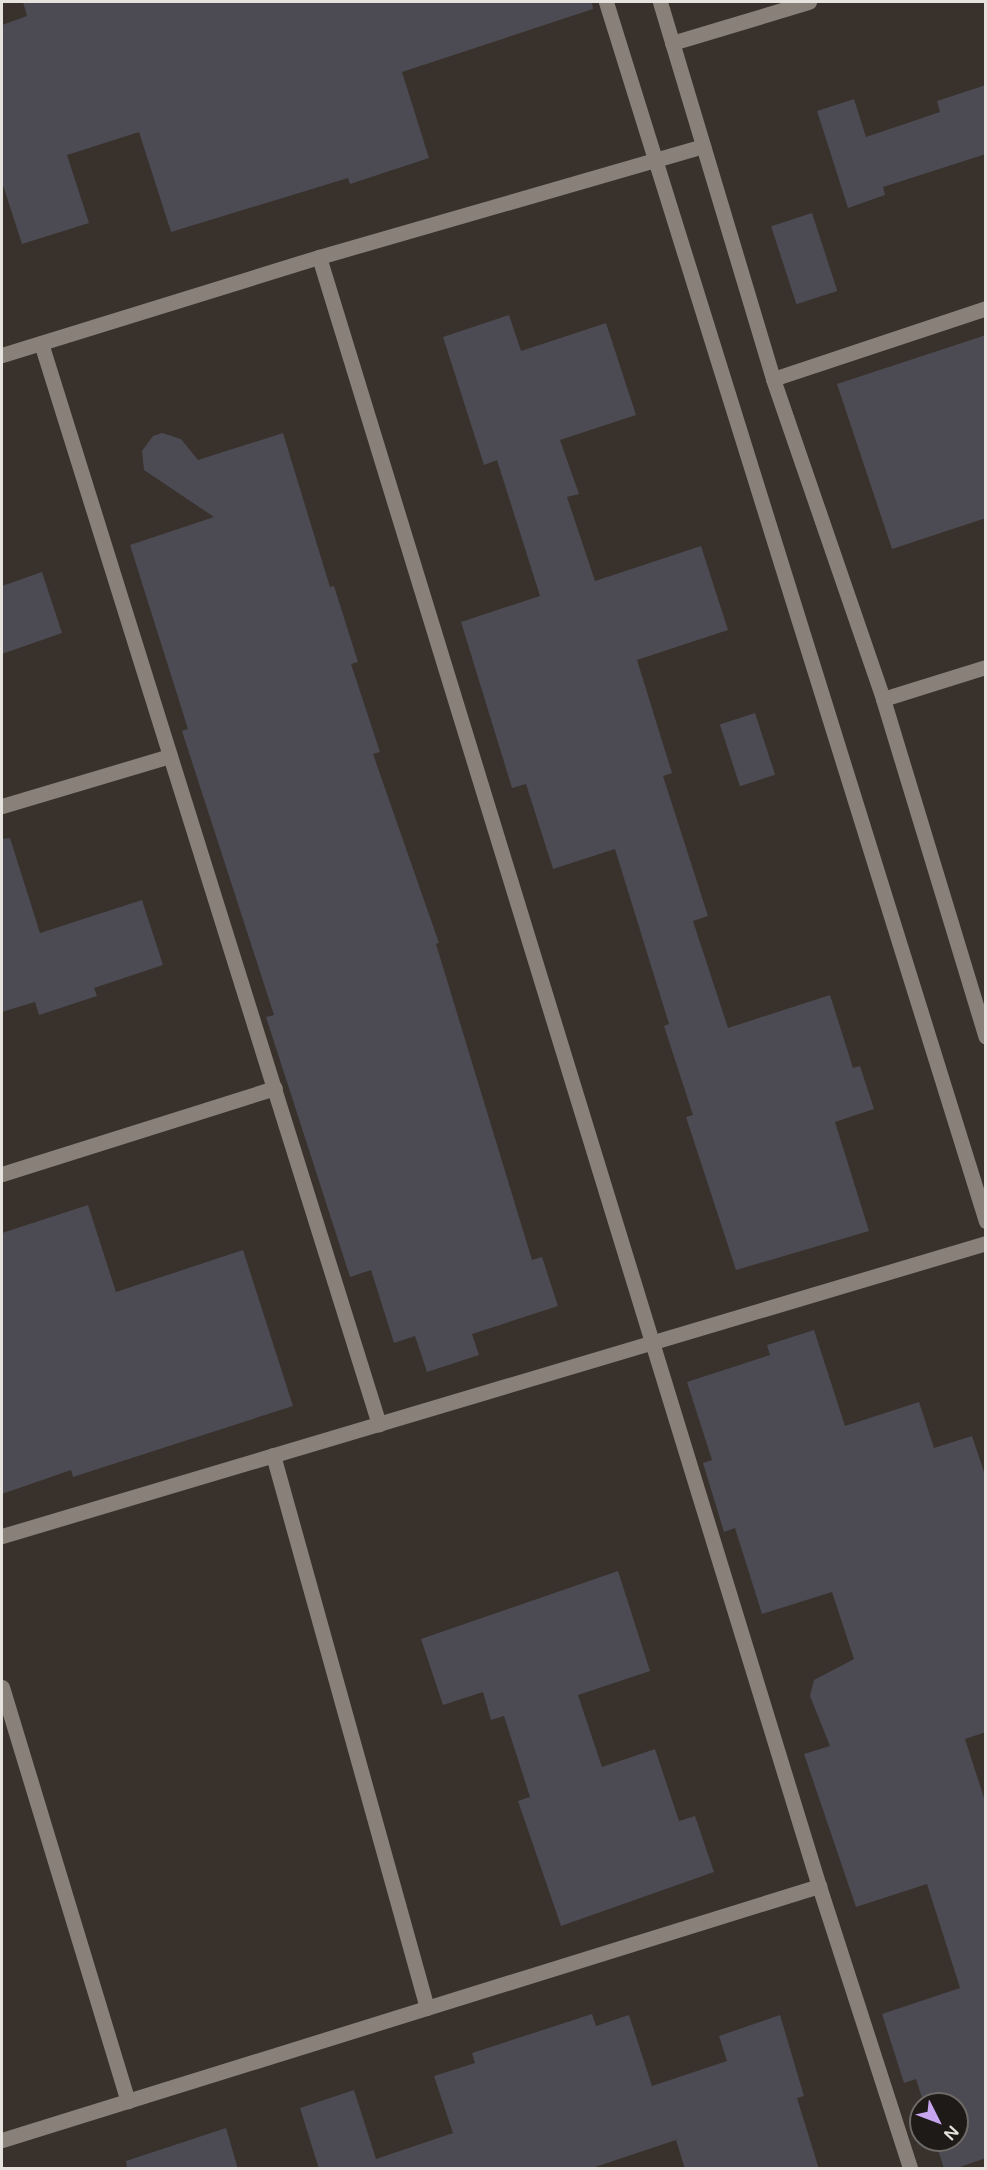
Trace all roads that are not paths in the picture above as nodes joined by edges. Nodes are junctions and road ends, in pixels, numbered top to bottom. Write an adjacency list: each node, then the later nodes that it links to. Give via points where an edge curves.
1 (606, 2): 6 (street)
2 (660, 2): 4 (street)
3 (809, 2): 4 (street)
4 (672, 43): 5 (street)
5 (704, 147): 6 (street); 11 (street)
6 (655, 158): 7 (street); 19 (street)
7 (319, 257): 9 (street); 21 (street)
8 (986, 308): 11 (street)
9 (41, 343): 10 (street); 14 (street)
10 (2, 355)
11 (773, 379): 13 (street)
12 (986, 667): 13 (street)
13 (883, 699): 16 (street)
14 (170, 756): 15 (street); 17 (street)
15 (2, 806)
16 (986, 1037)
17 (275, 1088): 18 (street); 22 (street)
18 (2, 1174)
19 (986, 1221)
20 (986, 1243): 21 (street)
21 (652, 1342): 22 (street); 26 (street)
22 (380, 1424): 23 (street)
23 (273, 1455): 24 (street); 27 (street)
24 (2, 1536)
25 (2, 1687): 28 (street)
26 (819, 1886): 27 (street); 30 (street)
27 (427, 2008): 28 (street)
28 (128, 2101): 29 (street)
29 (2, 2140)
30 (910, 2169)

